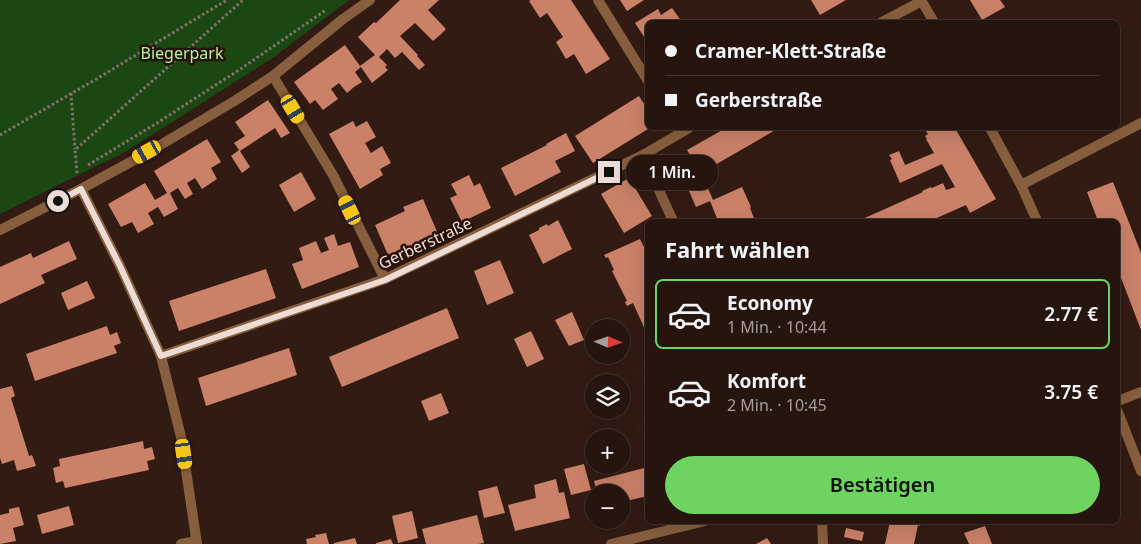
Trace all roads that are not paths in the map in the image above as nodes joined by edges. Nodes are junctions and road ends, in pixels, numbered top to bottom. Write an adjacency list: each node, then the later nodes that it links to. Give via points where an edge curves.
1 (370, 0): 6 (street)
2 (598, 0): 7 (street)
3 (922, 0): 4 (street); 5 (street)
4 (886, 20)
5 (933, 20)
6 (273, 76): 13 (street); 17 (street, via 333,175)
7 (645, 76)
8 (1141, 123): 12 (street)
9 (677, 130): 11 (street, Gerberstraße)
10 (991, 130): 12 (street)
11 (643, 155): 14 (street); 17 (street, Gerberstraße)
12 (1022, 185): 15 (street)
13 (81, 189): 16 (street); 18 (street)
14 (672, 219)
15 (1036, 219)
16 (0, 230)
17 (385, 280): 18 (street, Gerberstraße)
18 (161, 356): 25 (street, via 181,437)
19 (1141, 392): 20 (street)
20 (1120, 401)
21 (1120, 417): 22 (street)
22 (1141, 471)
23 (694, 524): 27 (street)
24 (822, 524): 28 (street)
25 (196, 542): 26 (street)
26 (181, 544)
27 (611, 544)
28 (824, 544)

